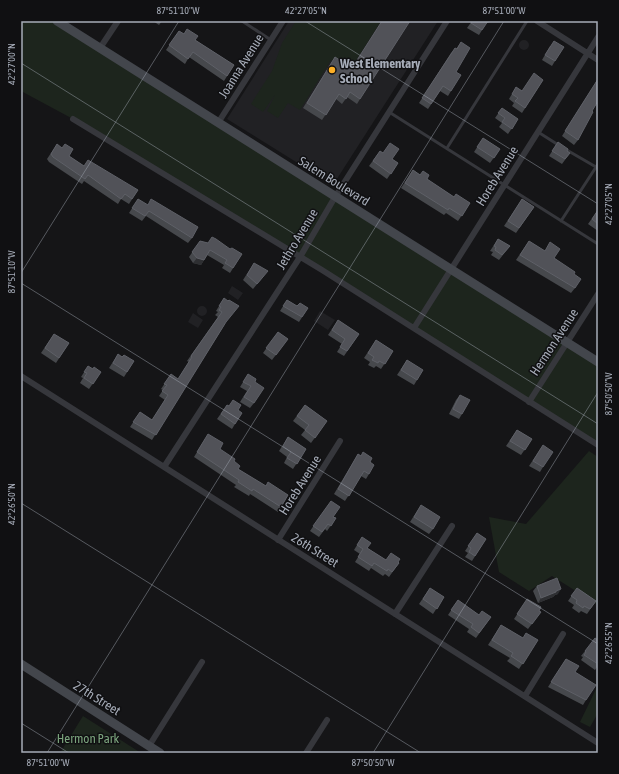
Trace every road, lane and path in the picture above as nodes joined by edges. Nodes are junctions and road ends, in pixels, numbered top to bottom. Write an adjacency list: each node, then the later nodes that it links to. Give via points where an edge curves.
1 (57, 21): 10 (street, Salem Boulevard)
2 (118, 21): 10 (street)
3 (242, 21): 9 (lane)
4 (283, 21): 9 (street, Joanna Avenue)
5 (446, 21): 13 (street, Jethro Avenue)
6 (527, 21): 17 (lane)
7 (536, 21): 11 (street)
8 (598, 37): 11 (street, Horeb Avenue)
9 (271, 40): 15 (street, Joanna Avenue)
10 (100, 48): 15 (street, Salem Boulevard)
11 (588, 53): 12 (street); 16 (street, Horeb Avenue)
12 (598, 60)
13 (389, 112): 17 (lane); 21 (street, Jethro Avenue)
14 (73, 119): 24 (street)
15 (218, 123): 21 (street, Salem Boulevard)
16 (538, 132): 19 (lane); 20 (street, Horeb Avenue)
17 (447, 148): 20 (lane)
18 (598, 164): 19 (lane)
19 (596, 167): 22 (lane)
20 (504, 185): 22 (lane); 25 (street, Horeb Avenue)
21 (335, 197): 24 (street, Jethro Avenue); 25 (street, Salem Boulevard)
22 (561, 221): 23 (lane)
23 (598, 244)
24 (300, 258): 27 (street); 34 (street, Jethro Avenue)
25 (451, 270): 27 (street, Horeb Avenue); 28 (street, Salem Boulevard)
26 (598, 294): 28 (street, Hermon Avenue)
27 (414, 328): 31 (street)
28 (567, 343): 29 (street, Salem Boulevard); 31 (street, Hermon Avenue)
29 (598, 362)
30 (21, 376): 34 (street, 26th Street)
31 (529, 402): 33 (street)
32 (340, 441): 36 (street, Horeb Avenue)
33 (598, 445)
34 (164, 467): 36 (street, 26th Street)
35 (452, 526): 37 (street)
36 (278, 540): 37 (street, 26th Street)
37 (395, 614): 41 (street, 26th Street)
38 (563, 634): 41 (street)
39 (202, 662): 44 (street)
40 (21, 664): 44 (street, 27th Street)
41 (524, 696): 43 (street, 26th Street)
42 (327, 720): 46 (street)
43 (598, 743)
44 (150, 746): 45 (street, 27th Street)
45 (160, 753)
46 (306, 753)

